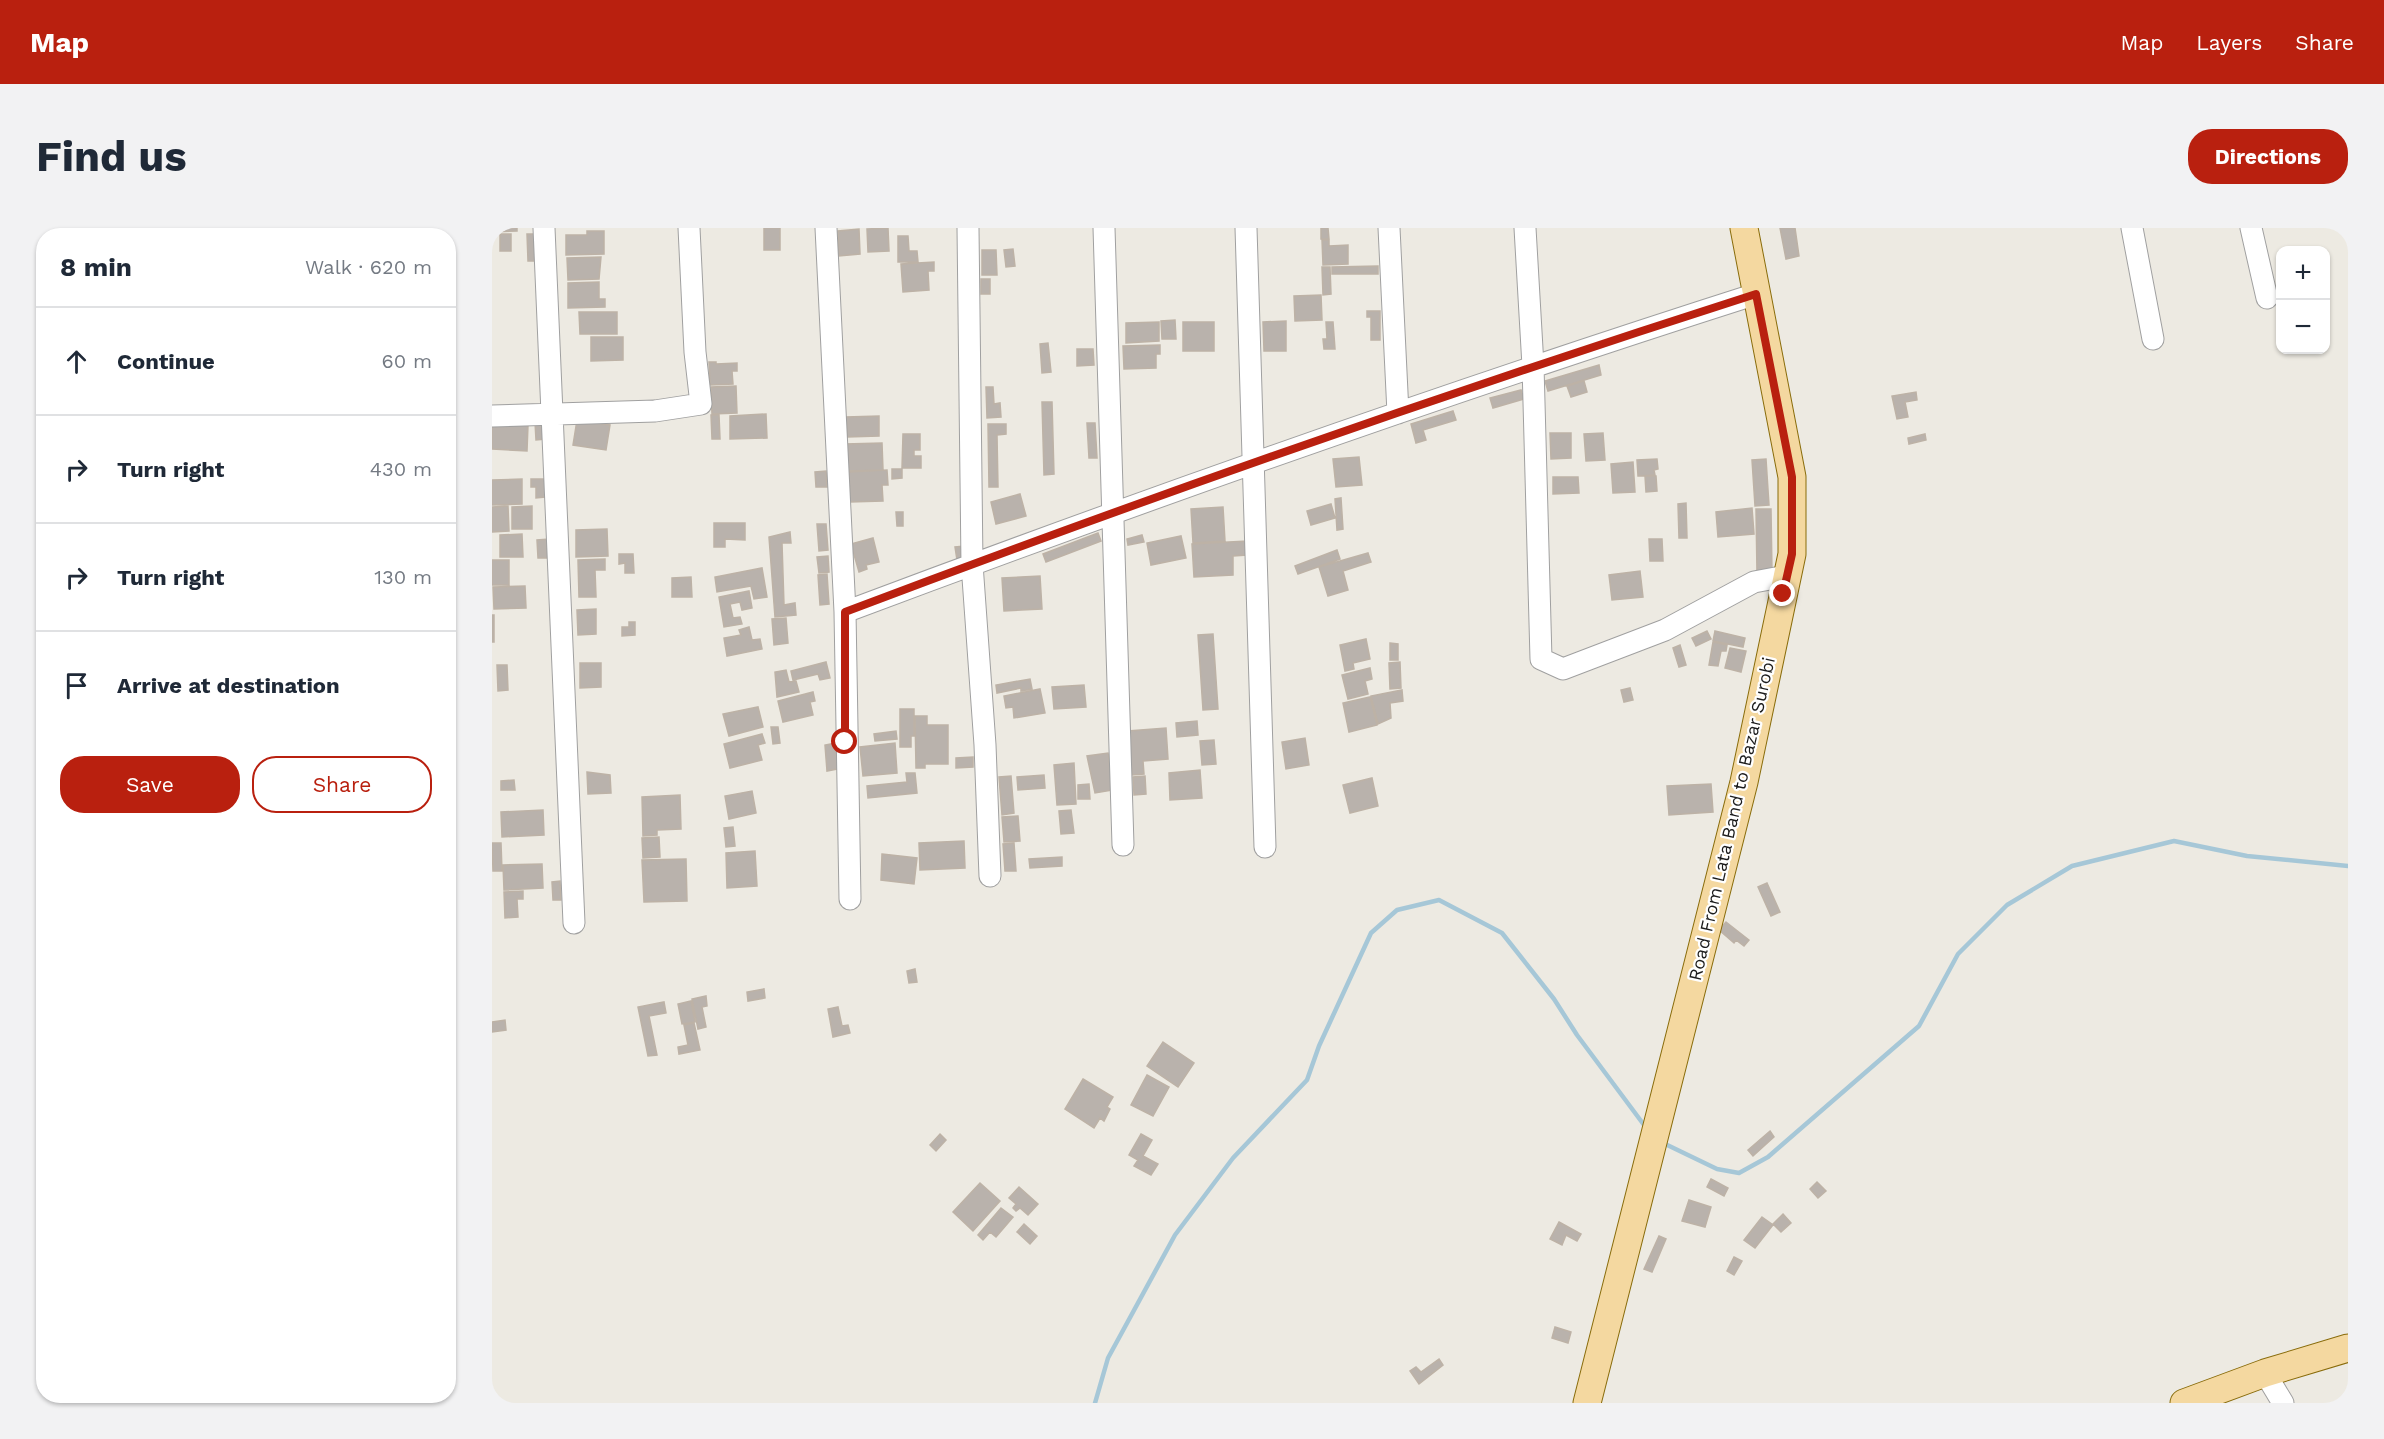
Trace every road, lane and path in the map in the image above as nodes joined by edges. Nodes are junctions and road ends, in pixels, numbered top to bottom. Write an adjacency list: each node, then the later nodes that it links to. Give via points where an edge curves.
1 (544, 228): 17 (street)
2 (689, 228): 17 (street, via 701,404 655,411)
3 (826, 228): 23 (street)
4 (968, 228): 21 (street)
5 (1104, 228): 20 (street)
6 (1246, 228): 19 (street)
7 (1389, 228): 16 (street)
8 (1525, 228): 15 (street)
9 (1744, 228): 12 (main road, Road From Lata Band to Bazar Surobi)
10 (2132, 228): 14 (street)
11 (2251, 228): 13 (street)
12 (1756, 294): 15 (street); 22 (main road, Road From Lata Band to Bazar Surobi, via 1792,477 1792,554)
13 (2267, 298)
14 (2153, 339)
15 (1533, 366): 16 (street); 22 (street, via 1541,659 1563,669 1665,630 1754,582)
16 (1398, 413): 19 (street)
17 (552, 414): 18 (street); 28 (street)
18 (492, 416)
19 (1254, 461): 20 (street); 25 (street)
20 (1113, 514): 21 (street); 24 (street)
21 (972, 564): 23 (street); 26 (street)
22 (1786, 576): 31 (main road, Road From Lata Band to Bazar Surobi, via 1744,782)
23 (845, 612): 27 (street)
24 (1123, 845)
25 (1265, 847)
26 (990, 876)
27 (850, 899)
28 (574, 923)
29 (2348, 1348): 30 (main road)
30 (2265, 1373): 32 (main road); 33 (street)
31 (1587, 1403)
32 (2184, 1403)
33 (2283, 1403)

